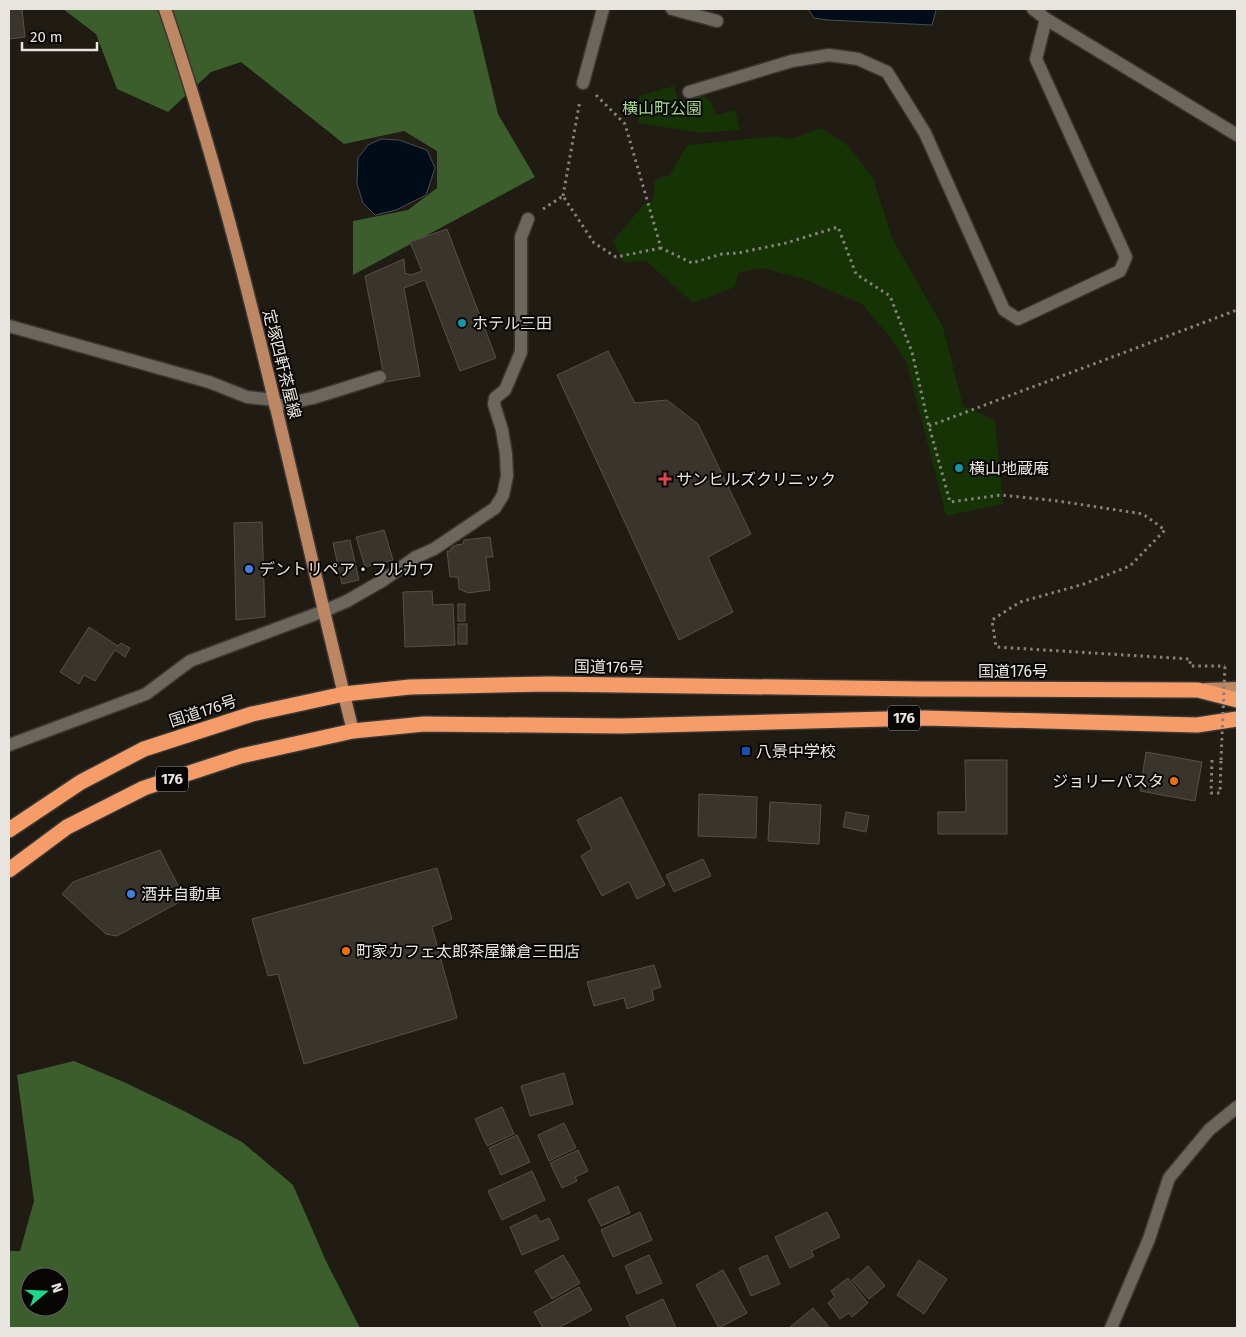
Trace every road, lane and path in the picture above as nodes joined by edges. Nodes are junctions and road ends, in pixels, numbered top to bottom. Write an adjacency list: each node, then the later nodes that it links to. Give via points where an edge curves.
1 (165, 9): 16 (main road, 定塚四軒茶屋線, via 191,84)
2 (604, 9): 7 (street)
3 (672, 9): 6 (street)
4 (1034, 9): 5 (street)
5 (1046, 19): 8 (street, via 1036,59 1126,258 1120,271 1018,319 1004,310 925,133 887,72 858,59 829,55 792,61); 9 (street)
6 (717, 21)
7 (583, 82): 10 (path); 12 (path, via 625,124)
8 (689, 92)
9 (1237, 135)
10 (563, 196): 11 (path); 12 (path, via 594,243 616,257)
11 (528, 219): 18 (street, via 521,237 521,352 505,390 495,398 494,404 506,454 507,476 503,495 495,508 434,549)
12 (660, 248): 17 (path, via 692,263 722,254 786,243 838,227 856,274 890,296 912,352)
13 (1237, 310): 17 (path)
14 (9, 326): 16 (street)
15 (380, 377): 16 (street, via 312,398)
16 (274, 403): 18 (main road, 定塚四軒茶屋線)
17 (929, 426): 26 (path, bridge, via 950,502 1001,495 1058,501 1143,514 1165,530 1130,566 1084,584 1020,602 992,620 996,647 1190,659 1190,666 1226,666 1220,793 1211,792)
18 (324, 611): 21 (main road, 定塚四軒茶屋線); 25 (street, via 190,661 146,694)
19 (1237, 688): 20 (main road)
20 (1198, 690): 21 (highway, 国道176号 / 176, via 548,684 410,686); 22 (highway, 国道176号 / 176)
21 (344, 694): 24 (main road, 定塚四軒茶屋線); 27 (highway, 国道176号 / 176, via 252,714 144,749 81,782)
22 (1237, 700)
23 (1237, 719): 24 (highway, 176, via 1197,725 925,718 620,726 424,724)
24 (353, 731): 28 (highway, 176, via 241,756 144,788 67,827)
25 (9, 745)
26 (1212, 760)
27 (9, 830)
28 (9, 870)
29 (1237, 1107): 30 (street, via 1209,1130 1169,1178 1149,1239)
30 (1111, 1328)

